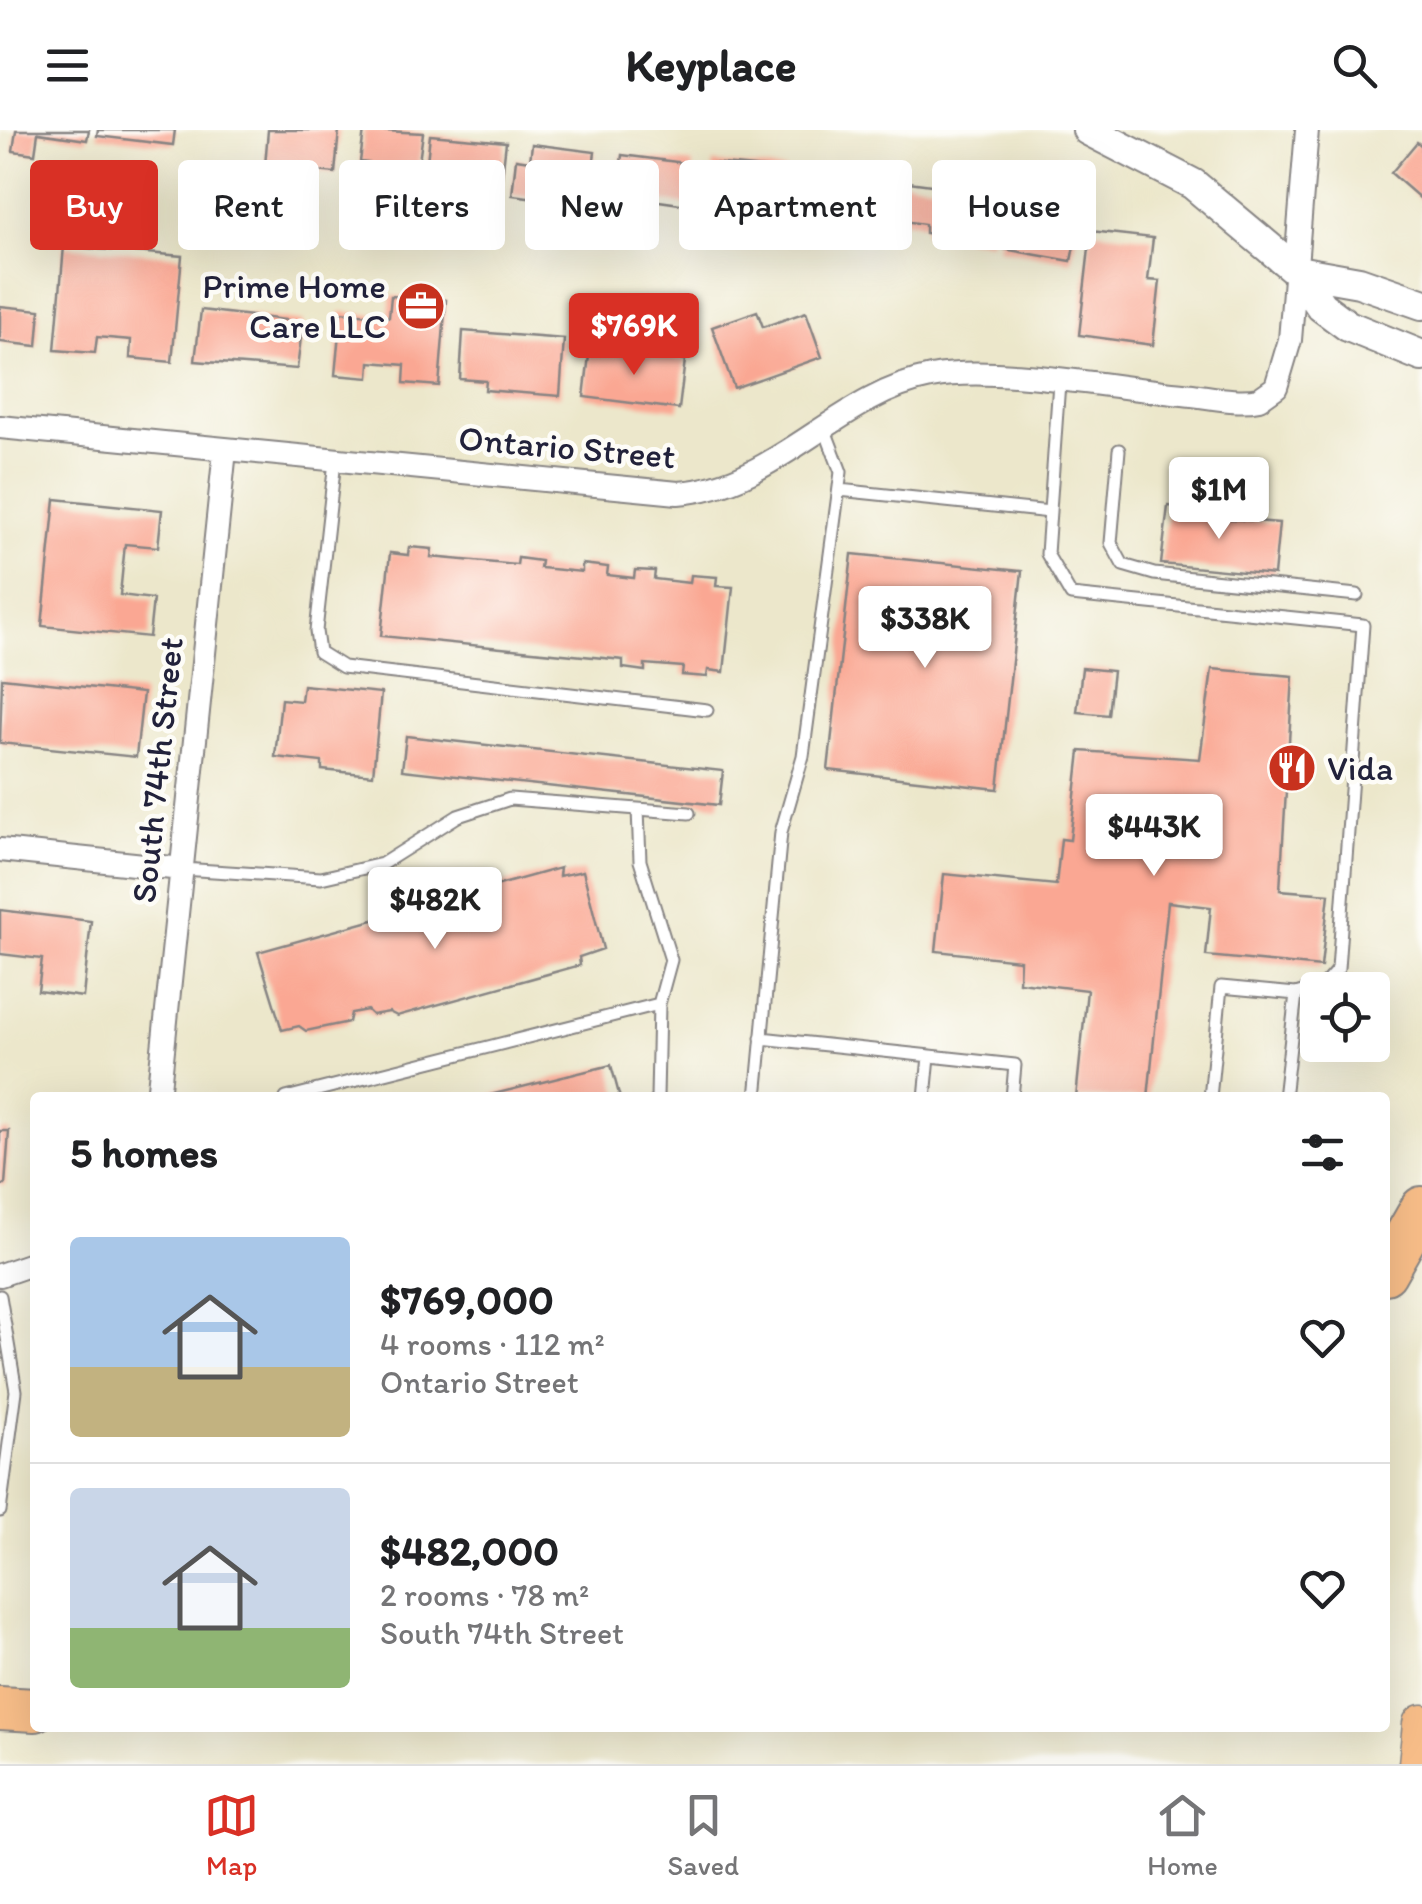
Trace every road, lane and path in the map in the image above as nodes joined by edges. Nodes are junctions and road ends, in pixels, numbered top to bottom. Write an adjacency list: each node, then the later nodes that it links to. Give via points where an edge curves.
1 (1088, 130): 3 (street, via 1193,184)
2 (1307, 130): 3 (street, Ontario Street)
3 (1297, 270): 4 (street); 5 (street, via 1322,306 1348,326); 6 (street, Ontario Street, via 1290,340 1276,387 1259,399)
4 (1422, 304)
5 (1422, 356)
6 (1060, 382): 8 (street, Ontario Street, via 934,376 888,390); 13 (lane)
7 (0, 427): 9 (street, Ontario Street)
8 (825, 430): 11 (street, Ontario Street, via 747,478 688,492); 12 (lane, via 841,472)
9 (225, 450): 11 (street, Ontario Street); 19 (street, South 74th Street)
10 (1119, 450): 14 (lane, via 1111,543 1123,566)
11 (335, 462): 15 (lane, via 319,652 343,667)
12 (839, 490): 13 (lane); 22 (lane, via 803,756 781,832)
13 (1050, 512): 20 (lane, via 1048,554 1071,595 1364,625 1338,969 1324,984)
14 (1357, 594)
15 (706, 710)
16 (638, 809): 17 (lane); 19 (lane, via 510,799 458,816 382,864 321,878); 21 (lane, via 640,861 672,960)
17 (688, 813)
18 (0, 850): 19 (street)
19 (182, 869): 24 (street, South 74th Street)
20 (1296, 994): 30 (lane, via 1220,987); 31 (lane)
21 (658, 1004): 25 (lane); 26 (lane)
22 (762, 1038): 23 (lane); 27 (lane)
23 (929, 1056): 28 (lane); 29 (lane, via 1015,1065)
24 (159, 1092)
25 (310, 1092)
26 (657, 1092)
27 (757, 1092)
28 (926, 1092)
29 (1013, 1092)
30 (1211, 1092)
31 (1285, 1092)
32 (1422, 1208): 33 (highway)
33 (1390, 1263)
34 (30, 1265): 35 (street)
35 (0, 1274)
36 (0, 1296): 37 (lane, via 16,1391)
37 (0, 1511)
38 (0, 1708): 39 (highway)
39 (30, 1710)
40 (1422, 1724): 41 (main road)
41 (1418, 1764)

